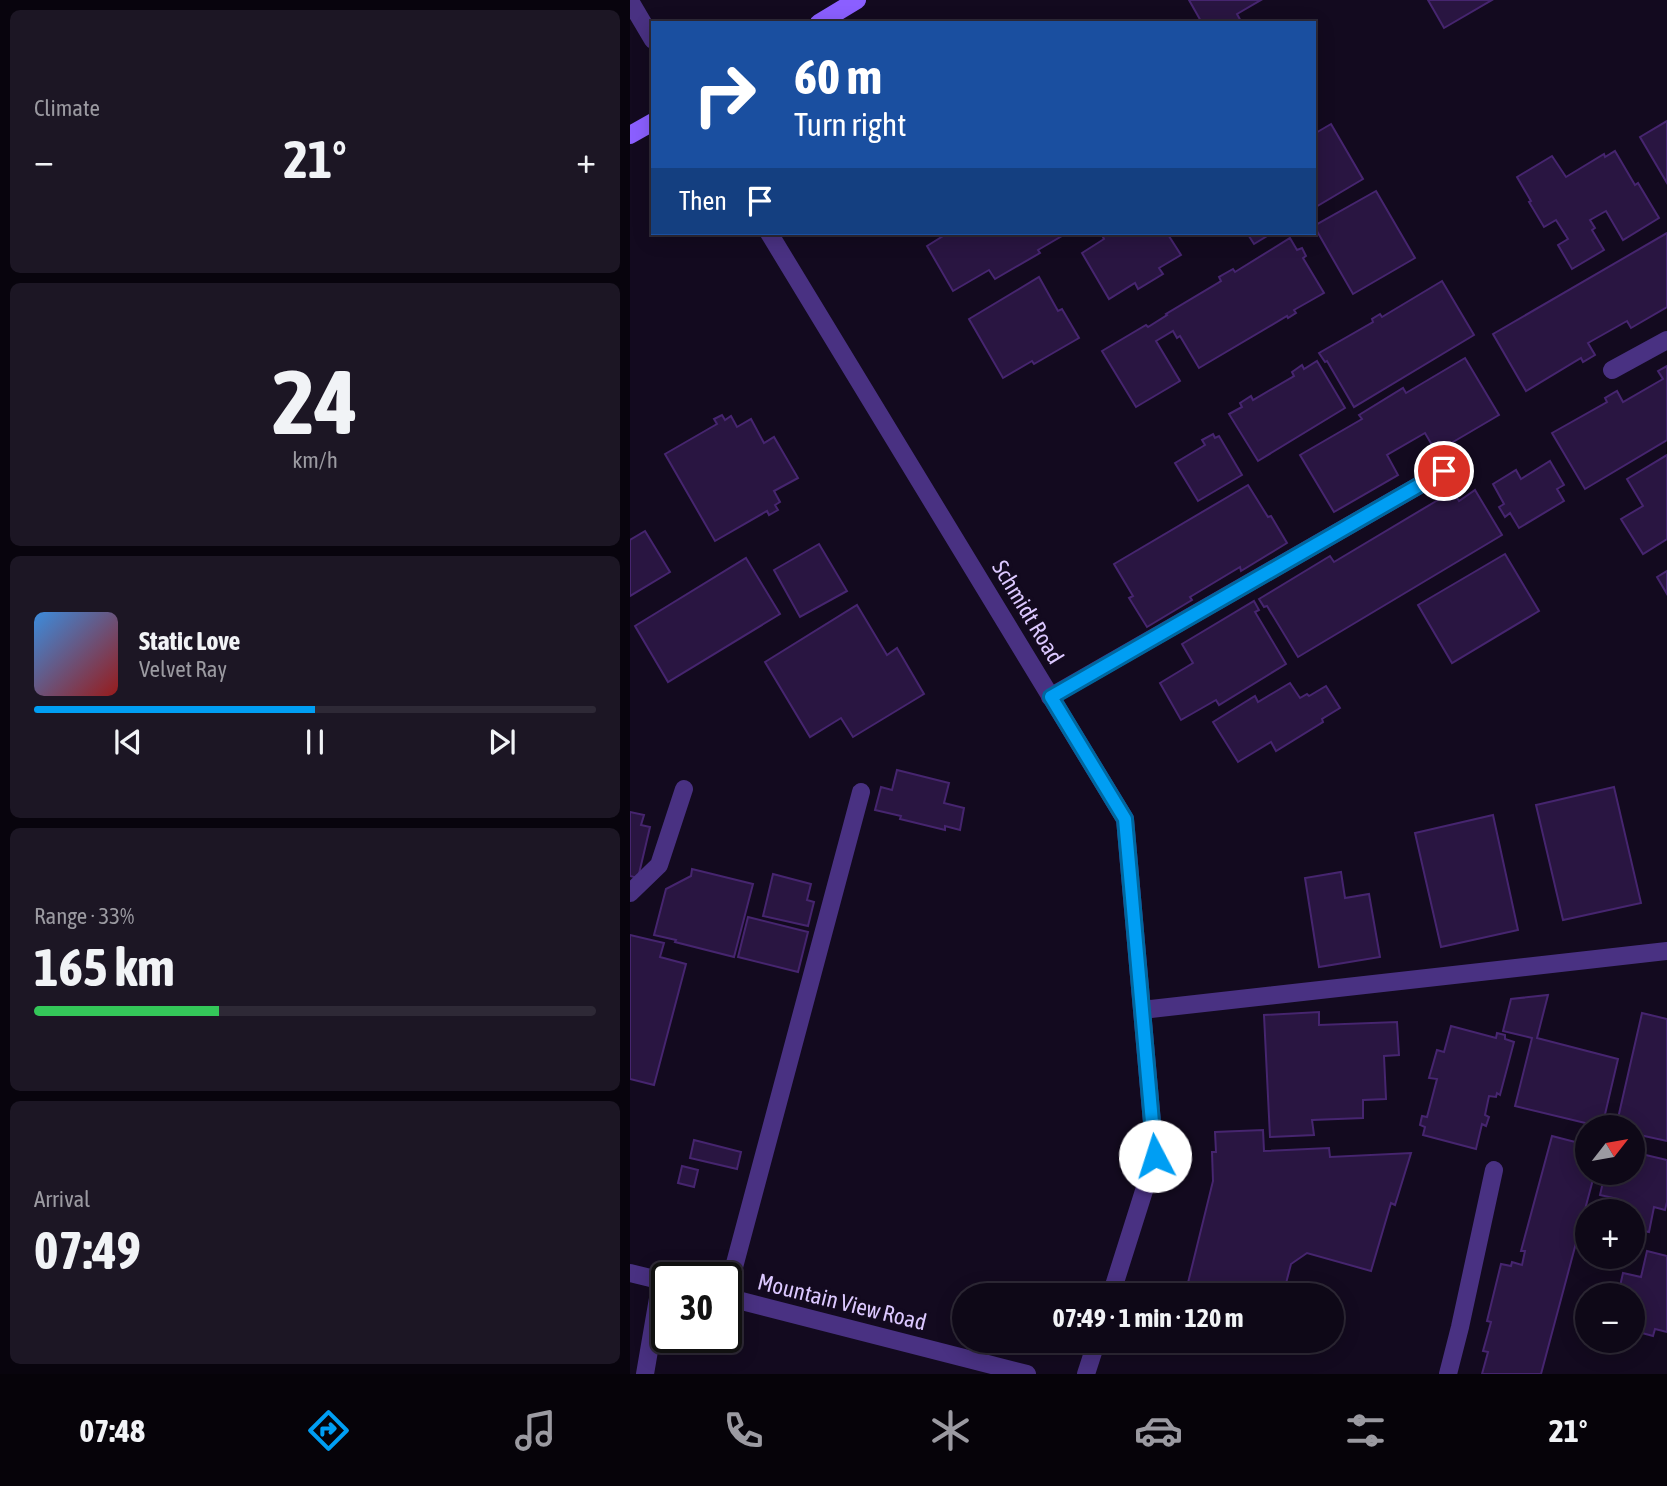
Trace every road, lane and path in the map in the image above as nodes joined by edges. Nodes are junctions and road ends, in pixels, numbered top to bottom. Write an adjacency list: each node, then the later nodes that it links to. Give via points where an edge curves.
1 (858, 0): 3 (main road)
2 (630, 1): 4 (street)
3 (822, 21)
4 (651, 37)
5 (651, 123): 6 (main road)
6 (630, 135)
7 (770, 235): 11 (street, Schmidt Road)
8 (1667, 340): 9 (street)
9 (1612, 370)
10 (1444, 471): 11 (street)
11 (1051, 697): 16 (street, Schmidt Road, via 1125,819)
12 (684, 789): 14 (street, via 659,865)
13 (861, 792): 18 (street)
14 (630, 893)
15 (1667, 951): 16 (street)
16 (1142, 1010): 21 (street, Schmidt Road, via 1155,1156)
17 (1494, 1170): 28 (street)
18 (735, 1262)
19 (630, 1273): 20 (street)
20 (651, 1279)
21 (1115, 1283)
22 (742, 1301): 26 (street, Mountain View Road)
23 (651, 1345): 25 (street)
24 (1093, 1353): 27 (street)
25 (645, 1374)
26 (1027, 1374)
27 (1086, 1374)
28 (1448, 1374)

